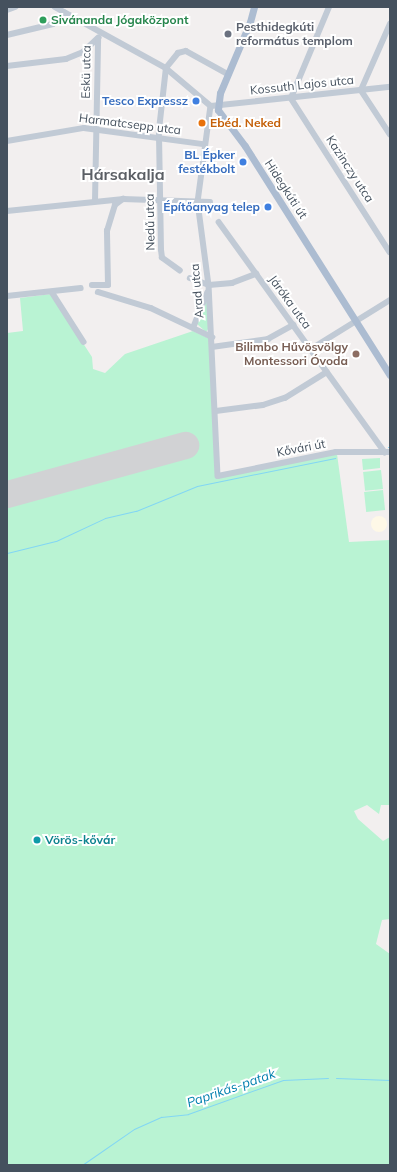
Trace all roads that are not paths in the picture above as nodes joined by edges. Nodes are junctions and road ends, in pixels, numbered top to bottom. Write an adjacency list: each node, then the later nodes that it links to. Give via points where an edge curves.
1 (15, 7): 5 (street)
2 (55, 7): 6 (street)
3 (254, 7): 13 (main road)
4 (330, 7): 16 (street)
5 (7, 10)
6 (65, 13): 8 (street); 9 (street, via 52,24)
7 (390, 24): 15 (street)
8 (101, 32): 10 (street); 12 (street)
9 (7, 36)
10 (98, 39): 11 (street, via 83,52 66,59); 18 (street, Eskü utca)
11 (7, 66)
12 (166, 68): 13 (street, via 178,53 186,52); 17 (street); 20 (street, Nedű utca)
13 (228, 74): 17 (main road)
14 (390, 87): 15 (street, Kossuth Lajos utca)
15 (361, 90): 16 (street, Kossuth Lajos utca); 19 (street)
16 (291, 98): 17 (street, Kossuth Lajos utca); 30 (street, Kazinczy utca)
17 (214, 106): 22 (street, Arad utca); 42 (main road, Hidegkúti út)
18 (96, 129): 20 (street, Harmatcsepp utca); 21 (street, Harmatcsepp utca, via 75,128); 25 (street, Eskü utca)
19 (390, 134)
20 (159, 138): 22 (street, Harmatcsepp utca); 24 (street, Nedű utca)
21 (7, 141)
22 (203, 144): 26 (street, Arad utca)
23 (123, 199): 24 (street); 25 (street); 35 (street, via 116,205 107,231 108,285)
24 (161, 200): 26 (street); 31 (street, Nedű utca, via 162,258)
25 (95, 201): 28 (street)
26 (198, 202): 27 (street); 34 (street, Arad utca)
27 (210, 202)
28 (7, 211)
29 (219, 222): 32 (street, Járóka utca)
30 (390, 252)
31 (180, 271)
32 (256, 274): 34 (street, via 232,283); 43 (street, Járóka utca)
33 (190, 278): 34 (street)
34 (209, 285): 39 (street, Arad utca)
35 (92, 286)
36 (82, 288): 37 (street)
37 (52, 292): 40 (street); 46 (street)
38 (98, 292): 44 (street, via 151,308)
39 (208, 292): 44 (street); 45 (street, Arad utca)
40 (7, 296)
41 (390, 300): 42 (street)
42 (356, 321): 48 (street); 50 (main road, Hidegkúti út)
43 (293, 325): 47 (street, via 268,339); 48 (street, Járóka utca)
44 (193, 328): 45 (street)
45 (212, 337): 47 (street, Arad utca)
46 (84, 342)
47 (212, 347): 51 (street, Arad utca)
48 (310, 349): 49 (street, Járóka utca)
49 (327, 372): 51 (street, via 284,398 263,405); 52 (street, Járóka utca)
50 (390, 375)
51 (216, 411): 53 (street, Arad utca)
52 (387, 452): 53 (street, Kővári út, via 336,452)
53 (218, 476)

